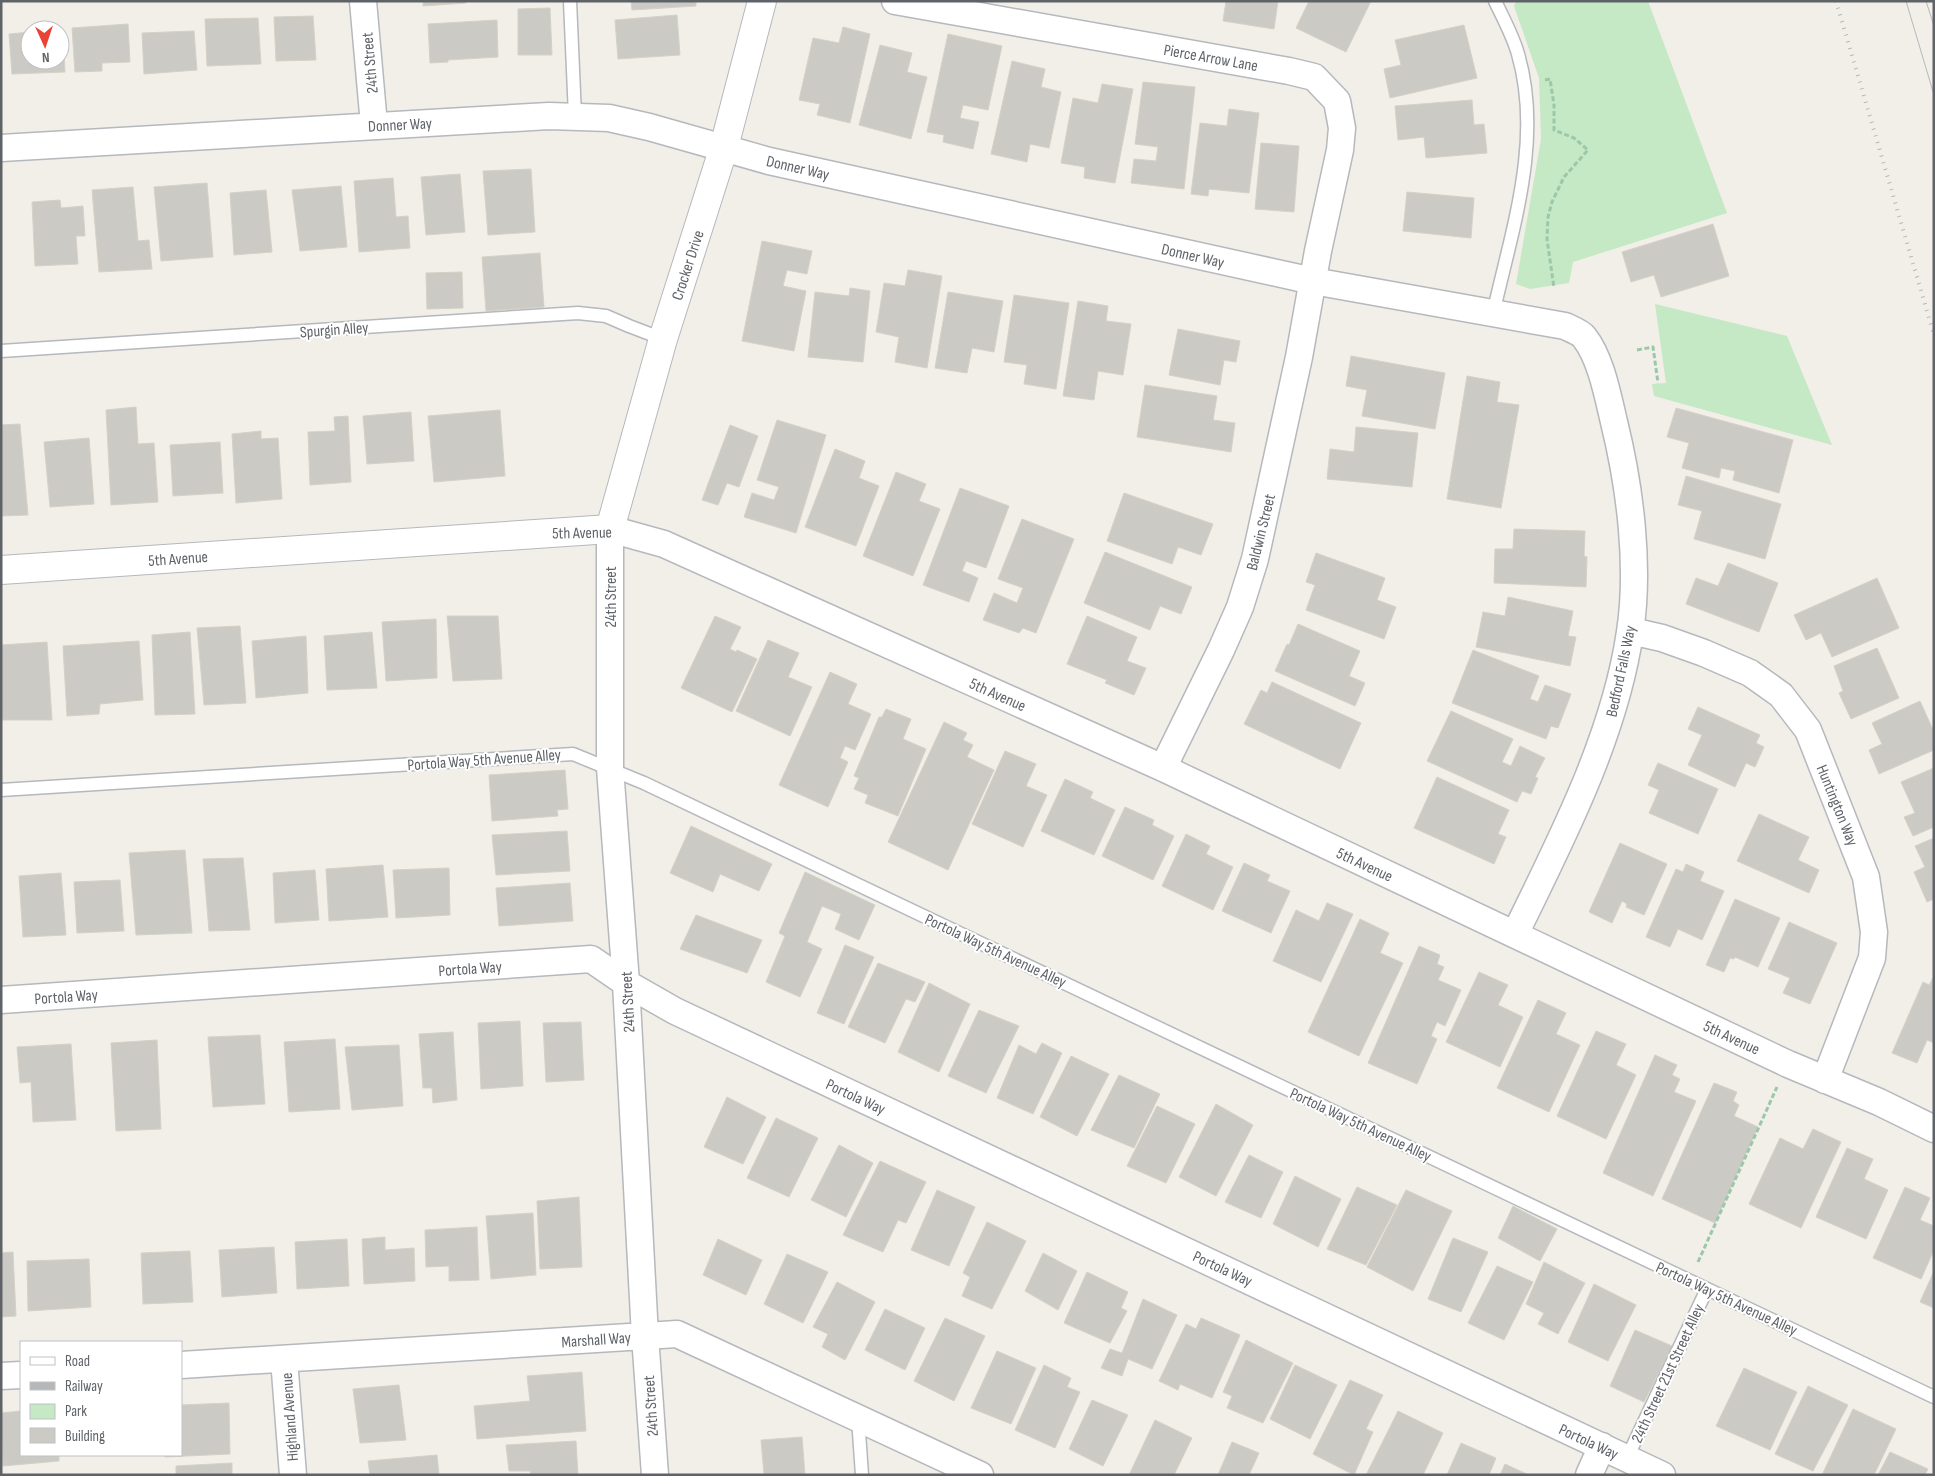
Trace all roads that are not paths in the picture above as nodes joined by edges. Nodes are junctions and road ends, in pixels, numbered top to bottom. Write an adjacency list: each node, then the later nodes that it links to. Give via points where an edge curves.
1 (363, 1): 7 (street, 24th Street)
2 (570, 1): 6 (lane)
3 (762, 1): 8 (street, Crocker Drive)
4 (895, 1): 10 (street, Pierce Arrow Lane, via 1314,78 1337,101 1342,128)
5 (1495, 1): 11 (lane, via 1518,52 1526,92 1528,145)
6 (575, 116): 7 (street, Donner Way); 8 (street, Donner Way, via 609,118)
7 (374, 125): 9 (street, Donner Way)
8 (724, 147): 10 (street, Donner Way, via 769,161); 13 (street, Crocker Drive)
9 (1, 148)
10 (1313, 281): 11 (street, Donner Way); 19 (street, Baldwin Street, via 1255,559 1240,607)
11 (1493, 314): 12 (street, Donner Way, via 1565,326)
12 (1583, 336): 17 (street, Bedford Falls Way, via 1601,375 1622,452 1631,511 1634,573)
13 (663, 338): 14 (lane, Spurgin Alley, via 606,316 578,313); 15 (street, Crocker Drive)
14 (1, 351)
15 (610, 529): 16 (street, 5th Avenue); 18 (street, 24th Street); 19 (street, 5th Avenue, via 664,544)
16 (1, 570)
17 (1630, 631): 21 (street, Bedford Falls Way, via 1622,679 1606,734); 24 (street, Huntington Way, via 1662,638 1750,673 1781,695 1808,730 1866,877 1874,932 1872,958)
18 (610, 768): 20 (lane, Portola Way 5th Avenue Alley, via 573,754); 22 (street, 24th Street); 26 (lane, Portola Way 5th Avenue Alley)
19 (1163, 768): 21 (street, 5th Avenue)
20 (1, 790)
21 (1515, 934): 24 (street, 5th Avenue)
22 (626, 983): 23 (street, Portola Way, via 591,959); 27 (street, 24th Street); 34 (street, Portola Way, via 675,1011)
23 (1, 1000)
24 (1825, 1080): 25 (street, 5th Avenue)
25 (1934, 1129)
26 (1707, 1288): 32 (lane, Portola Way 5th Avenue Alley); 35 (lane, 24th Street 21st Street Alley)
27 (645, 1336): 28 (street, Marshall Way); 33 (street, Marshall Way, via 677,1334); 37 (street, 24th Street)
28 (284, 1359): 29 (street, Marshall Way); 36 (street, Highland Avenue)
29 (182, 1365)
30 (20, 1375): 31 (street)
31 (1, 1376)
32 (1934, 1397)
33 (858, 1418): 38 (lane); 39 (street, Marshall Way)
34 (1602, 1446): 35 (street, Portola Way); 40 (street)
35 (1627, 1458): 41 (street, Portola Way)
36 (293, 1475)
37 (655, 1475)
38 (862, 1475)
39 (980, 1475)
40 (1588, 1475)
41 (1662, 1475)

